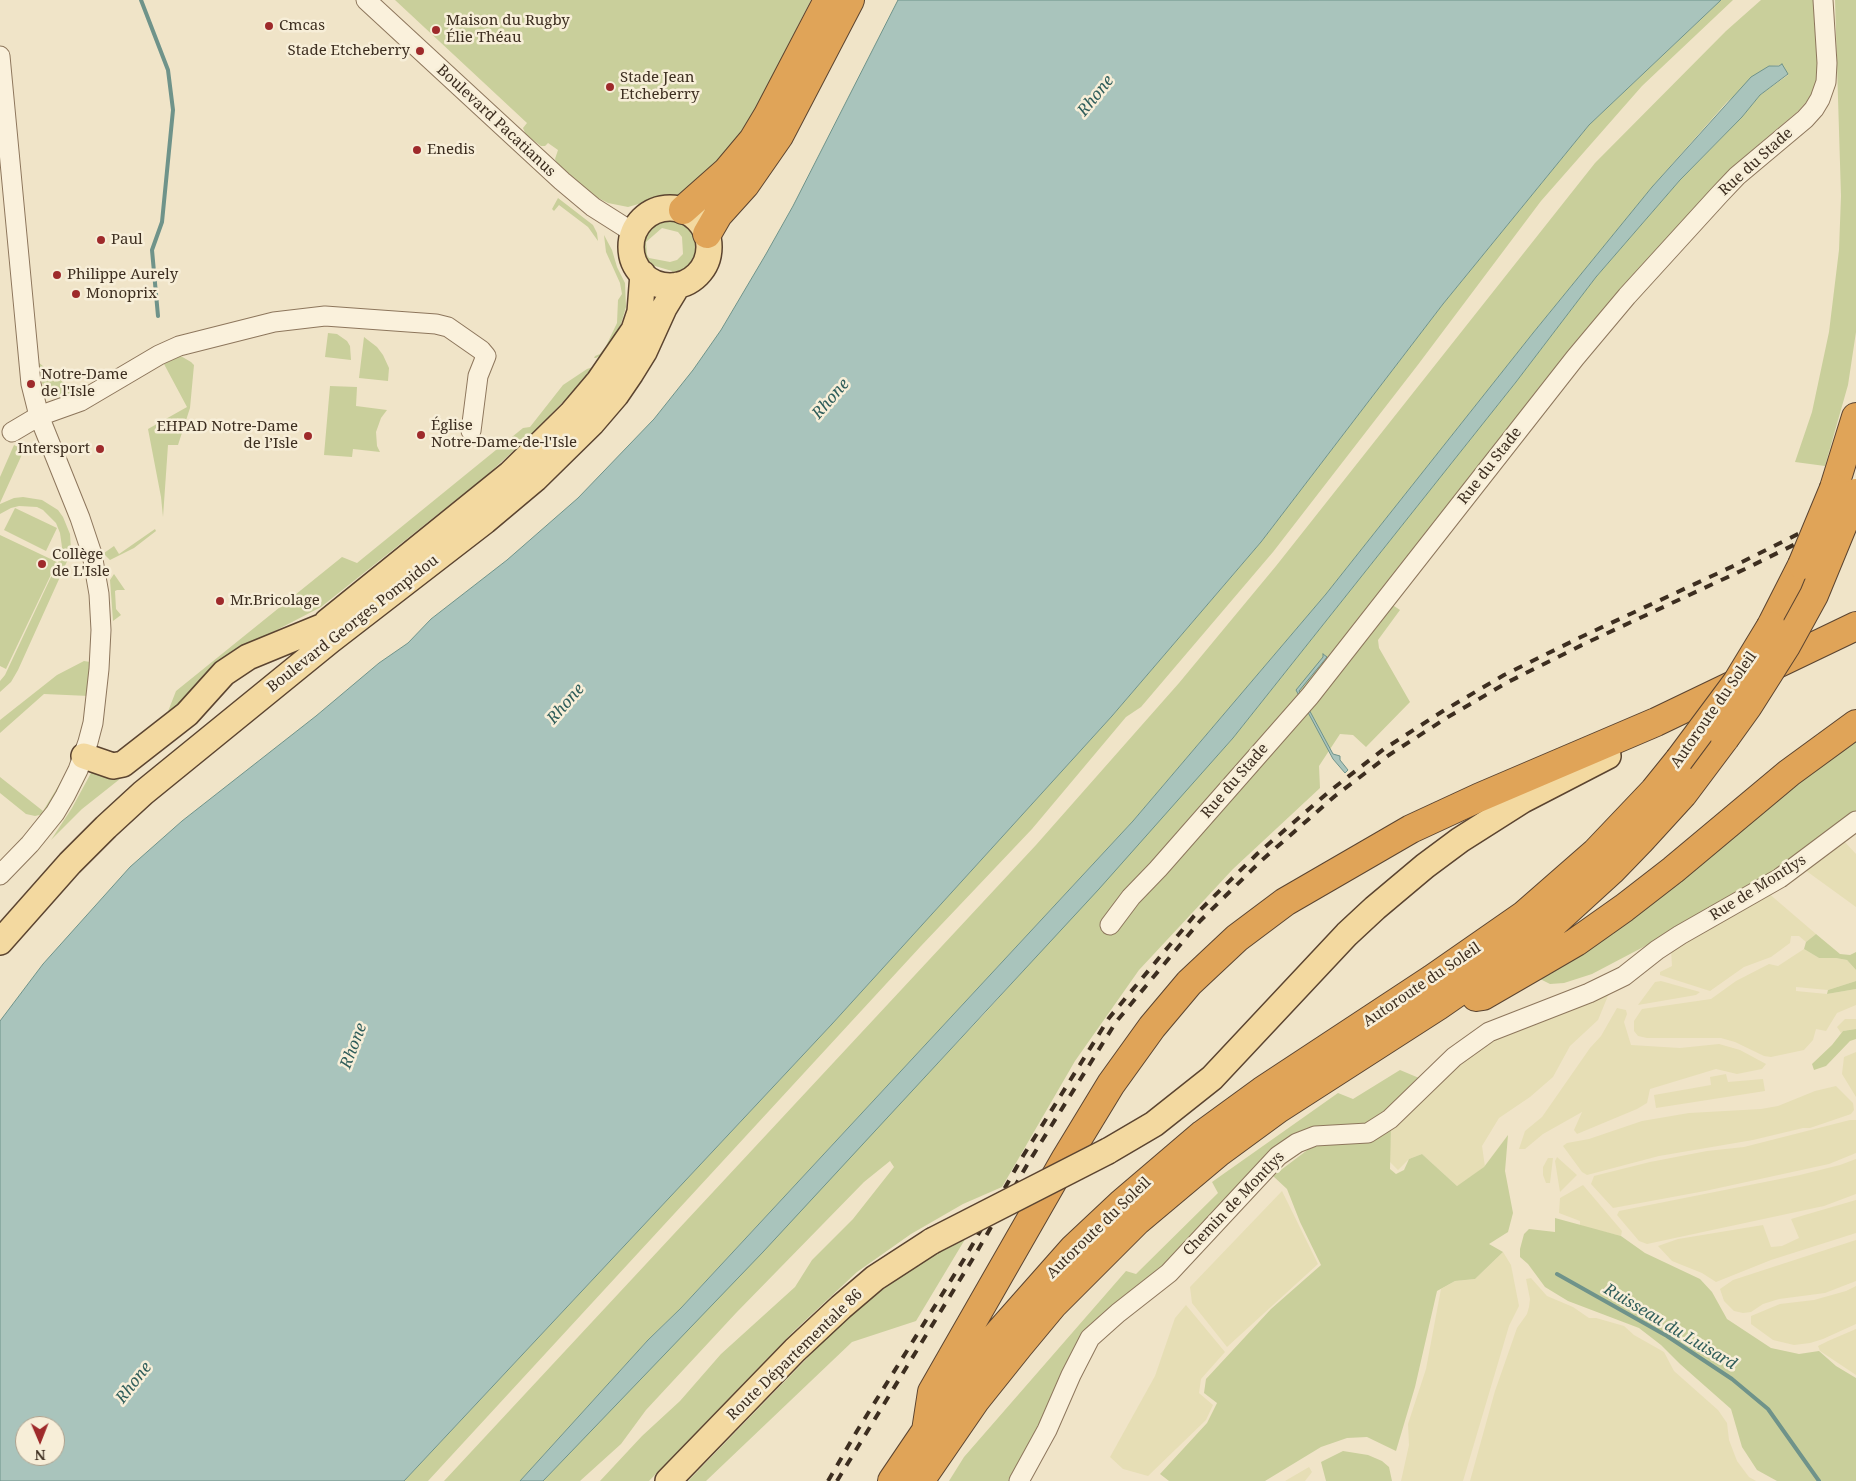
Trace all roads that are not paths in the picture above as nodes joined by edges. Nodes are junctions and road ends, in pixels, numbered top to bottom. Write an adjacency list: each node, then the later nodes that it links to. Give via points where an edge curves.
1 (366, 0): 7 (street, Boulevard Pacatianus, via 562,181 593,207)
2 (828, 0): 6 (highway, via 753,140 727,171)
3 (850, 0): 8 (highway, via 780,136 745,185 718,215)
4 (1823, 0): 24 (street, Rue du Stade, via 1826,82 1814,109 1719,194 1574,358 1310,696 1131,897)
5 (0, 56): 11 (street, via 28,364)
6 (683, 210): 7 (main road, via 653,211 641,220); 8 (main road, via 695,216)
7 (634, 233): 9 (main road, via 632,255)
8 (707, 234): 10 (main road, via 709,250 704,266 693,278)
9 (643, 274): 10 (main road, via 659,284); 17 (main road, Boulevard Georges Pompidou, via 640,312 634,330 599,381 571,414 510,474)
10 (678, 285): 25 (main road, Boulevard Georges Pompidou, via 644,352 616,395 535,478 143,793 76,856)
11 (39, 416): 13 (street, via 81,401 179,346 274,322 324,316 436,324 448,327 481,350 486,356 478,376); 14 (street); 20 (street, via 87,537 96,570 101,630 99,669 93,722)
12 (1856, 417): 15 (highway, Autoroute du Soleil)
13 (471, 431)
14 (12, 432)
15 (1845, 491): 27 (highway, Autoroute du Soleil, bridge, via 1814,596 1748,706 1683,794 1611,871 1526,945); 28 (highway, Autoroute du Soleil, bridge, via 1737,682 1680,760 1596,852 1524,914 1203,1134 1121,1204 1073,1249 989,1344)
16 (1856, 626): 28 (highway, via 1656,722 1410,829 1285,902 1237,938 1189,983 1111,1084 932,1392)
17 (321, 627): 20 (main road, via 248,657 224,673 186,714 123,764 113,766); 23 (main road, Boulevard Georges Pompidou, via 102,806)
18 (1856, 636): 29 (main road, Route Départementale 86, bridge, via 1559,780 1491,819 1425,866 1375,908 1212,1078 1154,1124 932,1241 875,1278 796,1350)
19 (1856, 724): 27 (highway, via 1790,773 1673,870 1576,942 1483,996)
20 (84, 756): 22 (street, via 55,813)
21 (1856, 821): 26 (street, Rue de Montlys, via 1780,878)
22 (0, 876)
23 (0, 916)
24 (1110, 925)
25 (0, 942)
26 (1657, 950): 32 (street, Chemin de Montlys, via 1614,982 1488,1032 1454,1057 1390,1119 1368,1133 1315,1136 1278,1156 1169,1273 1090,1338)
27 (1438, 1006): 31 (highway, Autoroute du Soleil, via 1278,1109 1218,1153 1137,1221 1053,1305 1006,1361)
28 (926, 1431): 30 (highway, Autoroute du Soleil)
29 (668, 1481)
30 (892, 1481)
31 (920, 1481)
32 (1019, 1481)

